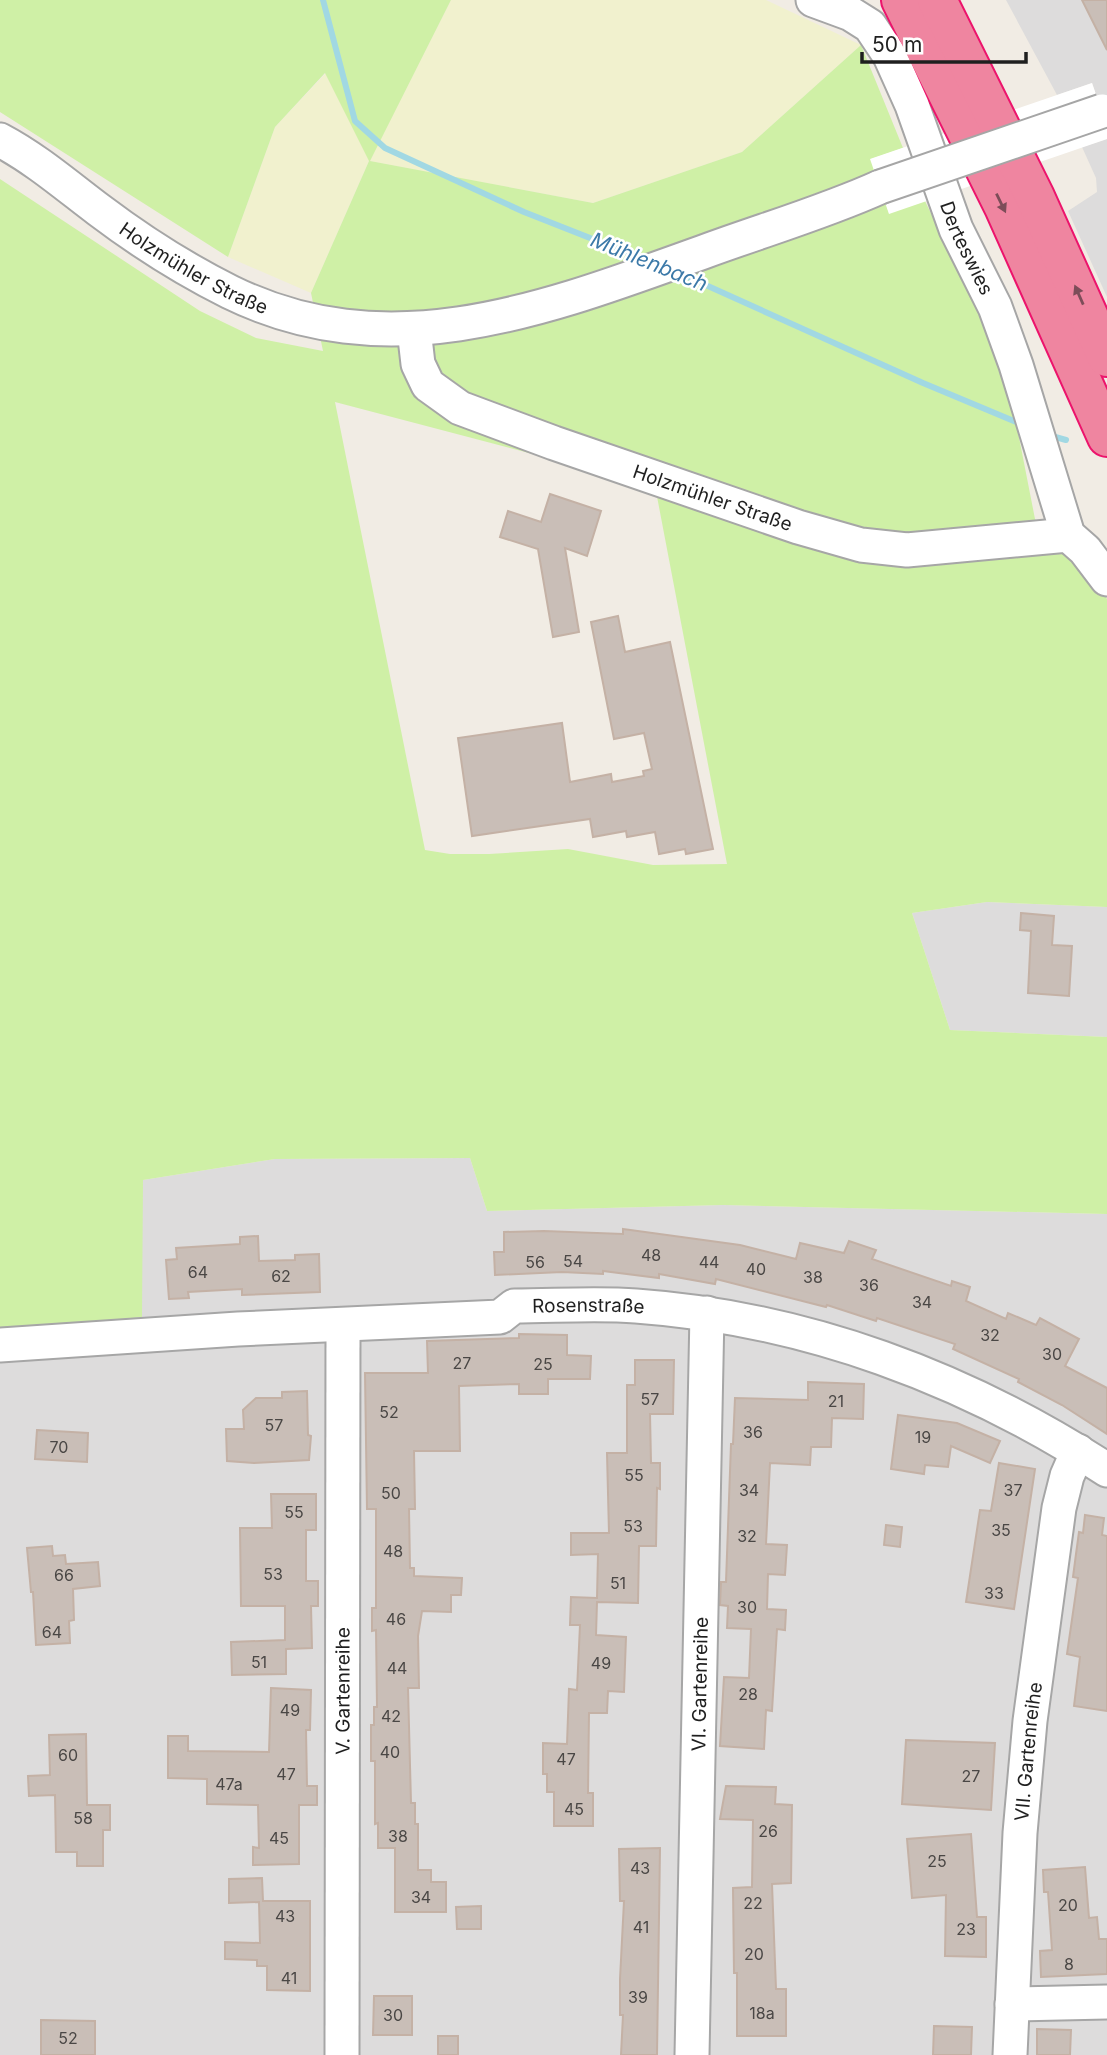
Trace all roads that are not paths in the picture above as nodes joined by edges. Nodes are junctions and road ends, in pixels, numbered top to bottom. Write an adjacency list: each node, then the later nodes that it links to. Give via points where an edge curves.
1 (813, 0): 13 (street, Derteswies, via 870,26 890,56 956,229 995,307)
2 (881, 0): 6 (highway)
3 (901, 0): 6 (highway)
4 (937, 0): 7 (highway)
5 (955, 0): 7 (highway)
6 (939, 76): 12 (highway, one-way to 12)
7 (983, 89): 11 (highway, one-way to 7)
8 (1105, 110): 10 (street, Holzmühler Straße, bridge, via 576,298 493,319)
9 (0, 140): 10 (street, Holzmühler Straße, via 161,253 231,292 286,314 350,328)
10 (414, 329): 13 (street, Holzmühler Straße, via 418,363 428,385 460,408 798,527 861,545 906,550)
11 (1107, 357)
12 (1107, 437)
13 (1068, 535): 14 (street)
14 (1107, 579)
15 (707, 1313): 16 (street, Rosenstraße, via 634,1306 514,1306 500,1317); 18 (street, Rosenstraße, via 838,1342 929,1374); 23 (street, VI. Gartenreihe)
16 (343, 1325): 17 (street, Rosenstraße); 22 (street, V. Gartenreihe)
17 (0, 1345)
18 (1078, 1451): 19 (street, Rosenstraße); 21 (street, VII. Gartenreihe, via 1059,1508 1030,1721 1016,1884)
19 (1107, 1470)
20 (1107, 2002): 21 (street)
21 (1012, 2004): 24 (street, VII. Gartenreihe)
22 (342, 2055)
23 (692, 2055)
24 (1010, 2055)

